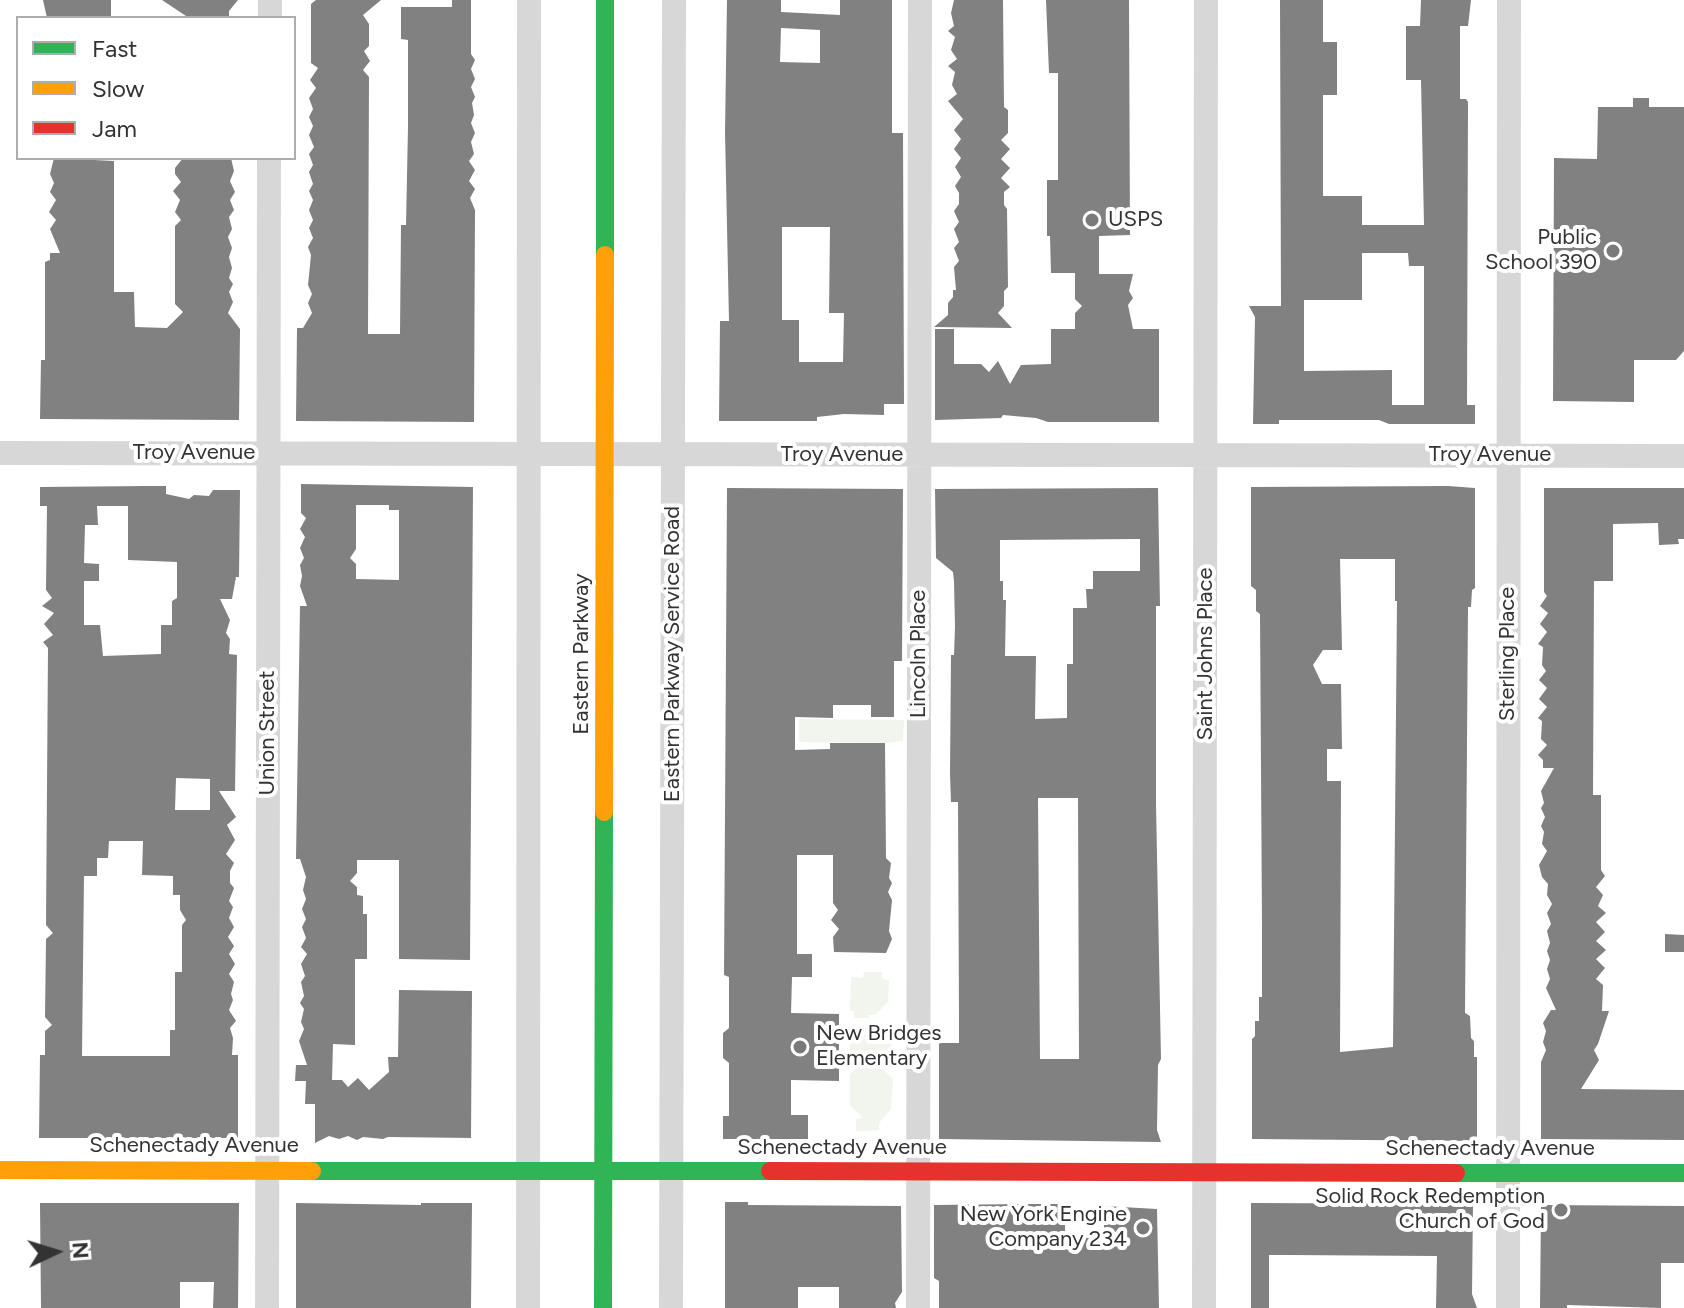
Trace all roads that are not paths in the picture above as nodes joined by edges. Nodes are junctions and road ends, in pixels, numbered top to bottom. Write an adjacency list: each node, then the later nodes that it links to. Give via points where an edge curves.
1 (529, 0): 10 (street)
2 (605, 0): 11 (street, Eastern Parkway)
3 (674, 0): 12 (street, Eastern Parkway Service Road)
4 (920, 0): 13 (street, Lincoln Place)
5 (1206, 0): 14 (street, Saint Johns Place)
6 (1509, 0): 15 (street, Sterling Place)
7 (269, 160): 9 (street, Union Street)
8 (0, 453): 9 (street, Troy Avenue)
9 (268, 454): 10 (street, Troy Avenue); 18 (street, Union Street)
10 (530, 454): 11 (street, Troy Avenue); 19 (street)
11 (605, 454): 12 (street, Troy Avenue); 20 (street, Eastern Parkway)
12 (673, 455): 13 (street, Troy Avenue); 21 (street, Eastern Parkway Service Road)
13 (919, 455): 14 (street, Troy Avenue); 22 (street, Lincoln Place)
14 (1206, 455): 15 (street, Troy Avenue); 23 (street, Saint Johns Place)
15 (1508, 456): 16 (street, Troy Avenue); 24 (street, Sterling Place)
16 (1684, 456)
17 (0, 1170): 18 (street, Schenectady Avenue)
18 (267, 1170): 19 (street, Schenectady Avenue); 26 (street, Union Street)
19 (528, 1171): 20 (street, Schenectady Avenue); 27 (street)
20 (604, 1171): 21 (street, Schenectady Avenue); 28 (street, Eastern Parkway)
21 (672, 1172): 22 (street, Schenectady Avenue); 29 (street, Eastern Parkway Service Road)
22 (918, 1172): 23 (street, Schenectady Avenue); 30 (street, Lincoln Place)
23 (1205, 1172): 24 (street, Schenectady Avenue); 31 (street, Saint Johns Place)
24 (1508, 1173): 25 (street, Schenectady Avenue); 32 (street, Sterling Place)
25 (1684, 1173)
26 (267, 1308)
27 (528, 1308)
28 (603, 1308)
29 (671, 1308)
30 (918, 1308)
31 (1204, 1308)
32 (1508, 1308)

